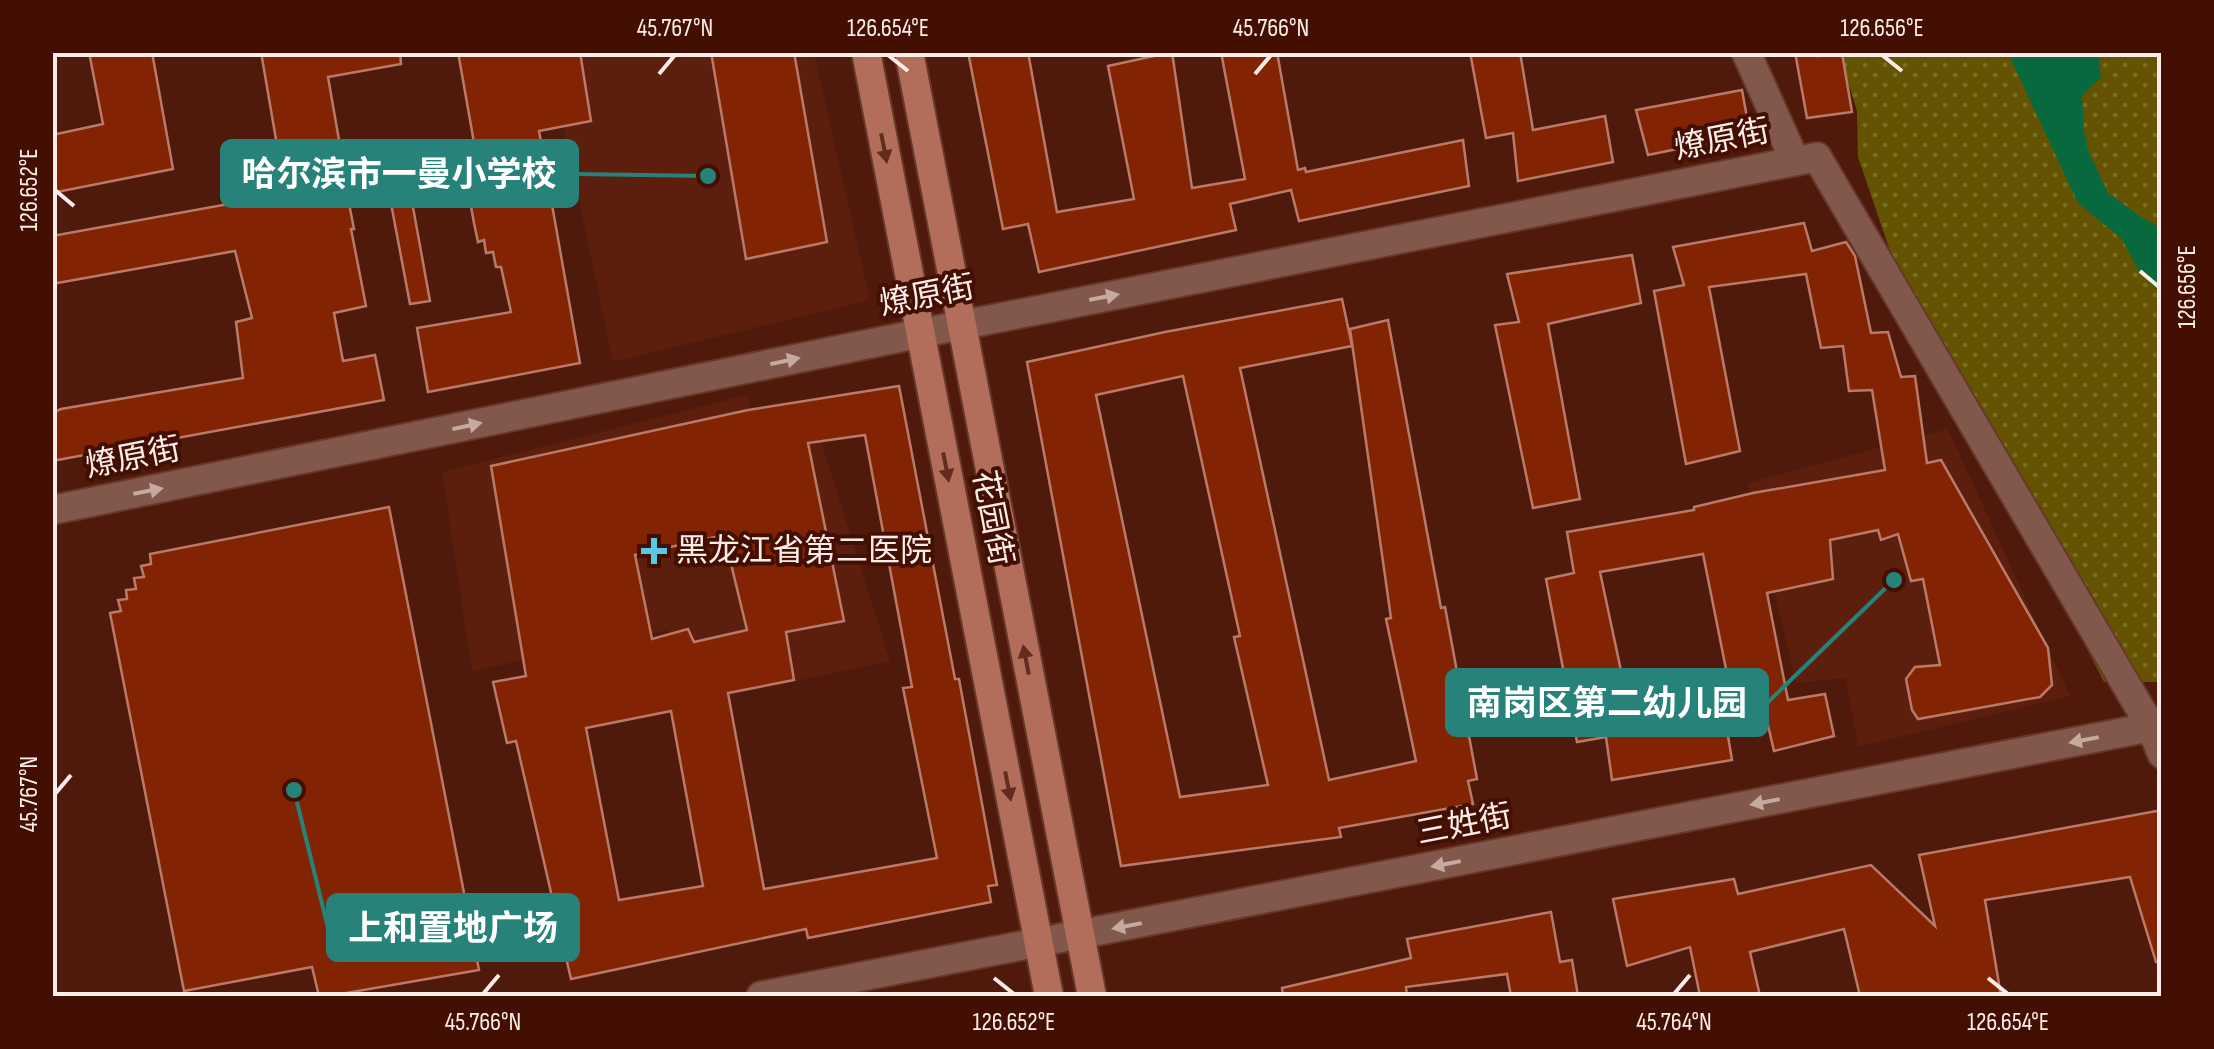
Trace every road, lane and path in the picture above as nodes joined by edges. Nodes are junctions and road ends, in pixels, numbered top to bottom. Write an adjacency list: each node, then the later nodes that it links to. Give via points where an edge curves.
1 (866, 52): 6 (main road, 花园街, one-way to 6)
2 (909, 52): 5 (main road, 花园街)
3 (1746, 52): 4 (street)
4 (1806, 159): 5 (street, 燎原街, one-way to 4); 8 (street)
5 (962, 325): 6 (street, 燎原街); 10 (main road, 花园街, one-way to 5)
6 (920, 333): 7 (street, 燎原街, one-way to 6); 11 (main road, 花园街, one-way to 11)
7 (52, 510)
8 (2151, 727): 9 (street); 10 (street, 三姓街, one-way to 10)
9 (2162, 754)
10 (1080, 935): 11 (street, 三姓街); 14 (main road, 花园街)
11 (1039, 943): 12 (street, 三姓街); 13 (main road, 花园街)
12 (761, 996)
13 (1049, 996)
14 (1092, 996)

